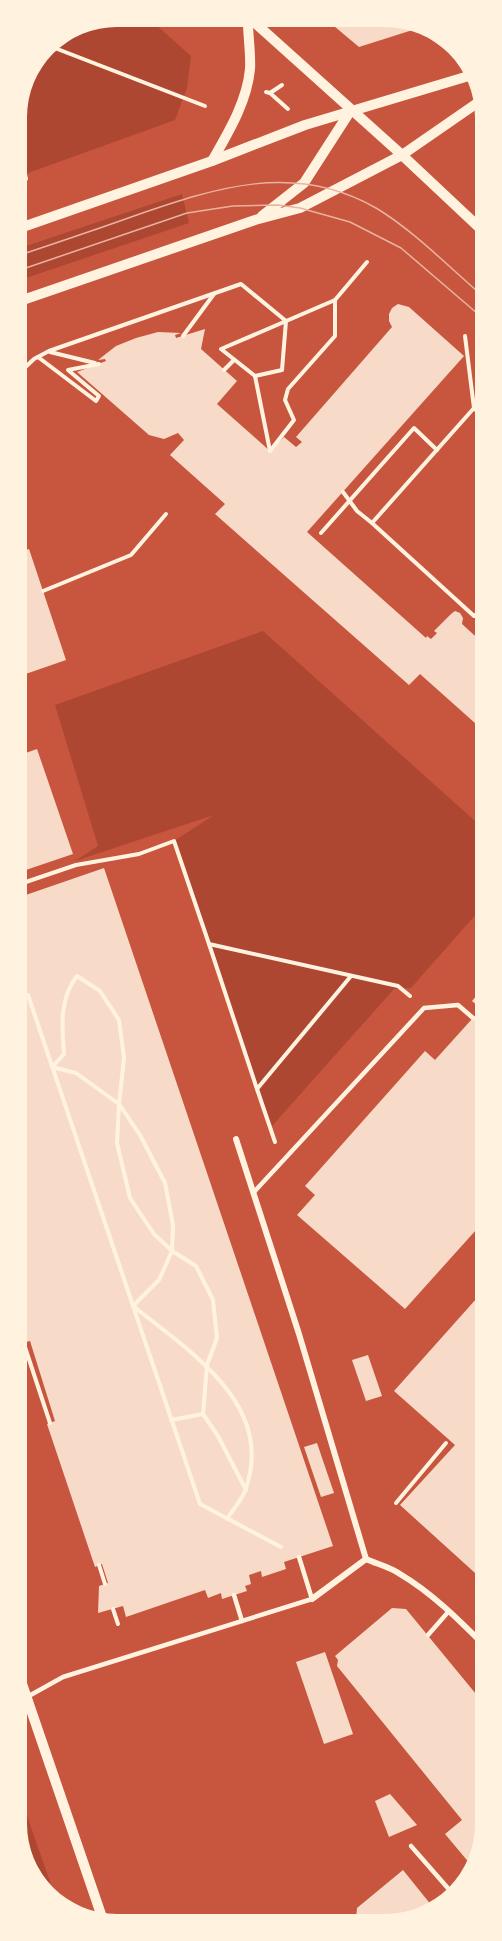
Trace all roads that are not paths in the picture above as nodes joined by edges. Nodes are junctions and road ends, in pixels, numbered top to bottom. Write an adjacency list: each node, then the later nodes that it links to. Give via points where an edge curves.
1 (248, 27): 7 (street, via 250,70 236,120)
2 (260, 27): 5 (street)
3 (465, 77): 5 (street)
4 (474, 105): 6 (street)
5 (351, 110): 6 (street); 7 (street); 8 (street, via 304,183)
6 (402, 155): 8 (street, via 300,208); 9 (street)
7 (212, 160): 10 (street)
8 (255, 220): 11 (street)
9 (475, 224)
10 (27, 225)
11 (27, 299)
12 (473, 1018): 14 (lane, via 458,1005 424,1008)
13 (236, 1139): 14 (street)
14 (254, 1192): 16 (street)
15 (299, 1557): 18 (lane)
16 (366, 1559): 18 (street); 19 (street, via 399,1573)
17 (234, 1595): 20 (lane)
18 (312, 1599): 20 (lane)
19 (449, 1611): 21 (lane); 22 (street)
20 (242, 1621): 23 (lane, via 63,1677)
21 (428, 1635)
22 (475, 1636)
23 (27, 1695)
24 (27, 1712): 27 (street)
25 (411, 1846): 26 (lane)
26 (448, 1888)
27 (100, 1912)

